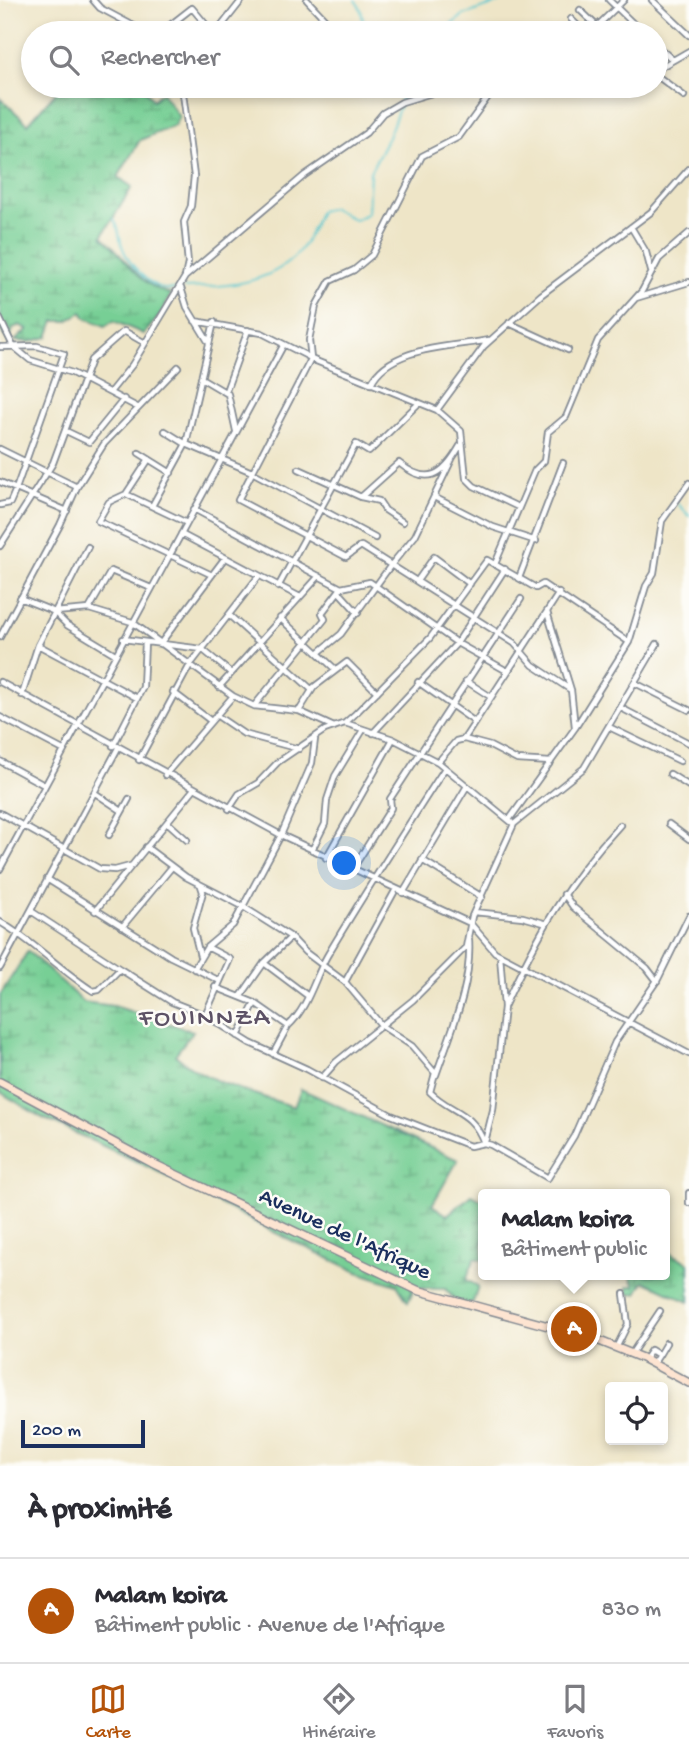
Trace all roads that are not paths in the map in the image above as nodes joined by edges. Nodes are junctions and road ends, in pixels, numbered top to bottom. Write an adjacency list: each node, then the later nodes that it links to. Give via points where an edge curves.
1 (93, 0): 10 (street)
2 (242, 0): 13 (street)
3 (307, 0): 14 (street)
4 (609, 0): 7 (street)
5 (624, 0): 7 (street)
6 (652, 0): 19 (street)
7 (616, 8): 17 (street); 18 (street)
8 (580, 10): 16 (street)
9 (571, 19): 15 (street)
10 (124, 21)
11 (175, 21): 12 (street, via 192,8)
12 (204, 21)
13 (225, 21)
14 (327, 21)
15 (573, 21)
16 (592, 21)
17 (602, 21)
18 (630, 21)
19 (688, 33)
20 (689, 51): 22 (street)
21 (668, 56): 22 (street)
22 (673, 60): 23 (street)
23 (668, 64)
24 (668, 82): 25 (street)
25 (684, 96)
26 (183, 98): 33 (street, via 194,176 184,222)
27 (415, 98): 33 (street, via 383,113 366,134 305,175)
28 (487, 98): 49 (street, via 459,137 422,156 372,255 330,281 316,306 309,340)
29 (689, 169): 30 (street, via 651,212)
30 (631, 227): 32 (street, via 646,252); 40 (street)
31 (689, 233): 32 (street, via 659,259)
32 (651, 275): 36 (street)
33 (185, 277): 35 (street)
34 (689, 282): 36 (street)
35 (181, 288): 38 (street); 43 (street)
36 (629, 302): 88 (street, via 598,340 566,417 548,433 544,461)
37 (0, 319): 45 (street)
38 (195, 321): 39 (street); 44 (street)
39 (214, 322): 41 (street); 44 (street)
40 (509, 323): 42 (street); 48 (street)
41 (248, 330): 46 (street); 56 (street)
42 (490, 340): 54 (street, via 437,346 385,365); 60 (street)
43 (145, 343): 53 (street, via 124,331 91,360); 55 (street)
44 (209, 343): 52 (street)
45 (13, 345): 47 (street); 51 (street, via 37,363); 51 (street, via 64,354)
46 (284, 346): 49 (street); 63 (street)
47 (0, 347)
48 (568, 350)
49 (311, 359): 54 (street); 74 (street)
50 (178, 367): 59 (street)
51 (60, 368): 53 (street); 71 (street)
52 (201, 378): 56 (street); 65 (street)
53 (83, 379): 55 (street); 61 (street)
54 (371, 384): 58 (street)
55 (111, 391): 57 (street)
56 (226, 392): 63 (street)
57 (124, 399): 59 (street); 61 (street, via 89,442)
58 (419, 403): 60 (street); 79 (street, via 369,452 356,444)
59 (137, 407): 80 (street, via 104,444)
60 (437, 410): 64 (street, via 458,427)
61 (66, 431): 75 (street)
62 (165, 431): 65 (street)
63 (236, 432): 68 (street)
64 (462, 442): 70 (street); 88 (street, via 466,478)
65 (186, 444): 68 (street); 76 (street)
66 (0, 449): 71 (street)
67 (139, 453): 69 (street)
68 (222, 458): 74 (street); 89 (street)
69 (149, 459): 76 (street); 82 (street)
70 (452, 459): 83 (street, via 428,477 415,476 399,463); 85 (street)
71 (23, 461): 75 (street); 81 (street)
72 (563, 463): 98 (street)
73 (299, 469): 79 (street)
74 (252, 472): 90 (street); 96 (street, via 238,500)
75 (48, 473): 80 (street); 84 (street)
76 (171, 473): 87 (street)
77 (0, 482): 81 (street)
78 (689, 483): 137 (street, via 662,521 654,573)
79 (333, 485): 83 (street); 90 (street)
80 (77, 486): 91 (street)
81 (16, 489): 84 (street); 86 (street, via 10,503)
82 (126, 494): 87 (street); 101 (street, via 109,502 98,522)
83 (361, 497): 92 (street, via 379,501)
84 (32, 498): 91 (street); 99 (street)
85 (434, 498): 94 (street); 105 (street, via 415,536)
86 (0, 505)
87 (152, 506): 93 (street)
88 (518, 507): 94 (street)
89 (194, 509): 93 (street); 103 (street)
90 (320, 509): 96 (street); 97 (street)
91 (67, 511): 119 (street)
92 (402, 522)
93 (187, 523): 95 (street)
94 (509, 531): 98 (street); 104 (street)
95 (180, 534): 101 (street); 102 (street)
96 (306, 535): 103 (street); 105 (street, via 346,557 361,546)
97 (375, 538)
98 (536, 541): 110 (street)
99 (0, 546)
100 (88, 547): 123 (street)
101 (169, 555): 107 (street); 115 (street)
102 (224, 559): 107 (street); 109 (street)
103 (292, 561): 108 (street); 113 (street)
104 (495, 564): 106 (street); 112 (street, via 487,560)
105 (391, 565): 111 (street); 114 (street)
106 (505, 569): 110 (street); 127 (street)
107 (212, 575): 139 (street)
108 (319, 576): 116 (street); 118 (street)
109 (258, 577): 113 (street); 126 (street)
110 (519, 578): 117 (street)
111 (417, 581): 112 (street, via 434,557); 121 (street)
112 (470, 584): 121 (street)
113 (278, 587): 118 (street)
114 (378, 587): 116 (street, via 370,582); 125 (street); 130 (street)
115 (151, 588): 122 (street, via 111,571); 129 (street)
116 (340, 590): 125 (street); 136 (street)
117 (559, 593): 124 (street); 137 (street)
118 (300, 597): 128 (street)
119 (20, 598): 123 (street); 132 (street)
120 (521, 598): 131 (street)
121 (454, 604): 127 (street); 130 (street)
122 (89, 609): 123 (street); 129 (street)
123 (55, 612): 141 (street); 144 (street, via 67,625)
124 (547, 612): 143 (street); 159 (street)
125 (359, 613): 145 (street)
126 (229, 615): 135 (street); 142 (street)
127 (474, 617): 131 (street); 138 (street)
128 (280, 618): 135 (street); 136 (street)
129 (132, 622): 133 (street); 139 (street)
130 (437, 628): 138 (street); 161 (street)
131 (498, 633): 143 (street); 146 (street)
132 (0, 637)
133 (123, 639): 134 (street); 144 (street)
134 (145, 642): 139 (street); 165 (street, via 143,687)
135 (260, 642): 148 (street); 151 (street)
136 (306, 642): 145 (street); 148 (street)
137 (629, 642): 179 (street)
138 (457, 643): 146 (street); 155 (street)
139 (160, 644): 142 (street); 147 (street)
140 (657, 644): 156 (street)
141 (38, 645): 152 (street); 162 (street)
142 (202, 649): 147 (street); 151 (street)
143 (523, 651): 150 (street); 159 (street, via 533,665)
144 (115, 653): 152 (street)
145 (318, 653): 149 (street)
146 (482, 657): 150 (street); 153 (street)
147 (190, 665): 157 (street); 160 (street)
148 (287, 666): 158 (street); 167 (street)
149 (337, 670): 158 (street); 161 (street, via 347,662)
150 (507, 671): 164 (street)
151 (232, 673): 157 (street)
152 (101, 679): 165 (street); 176 (street)
153 (466, 681): 164 (street); 166 (street)
154 (0, 682): 162 (street)
155 (418, 682): 166 (street); 181 (street)
156 (635, 683): 168 (street); 169 (street)
157 (219, 687): 163 (street)
158 (312, 689): 170 (street)
159 (571, 690): 179 (street)
160 (173, 692): 173 (street); 190 (street)
161 (377, 692): 175 (street)
162 (22, 695): 176 (street)
163 (233, 696): 167 (street); 171 (street)
164 (491, 697): 174 (street)
165 (137, 698): 186 (street)
166 (449, 705): 174 (street); 189 (street)
167 (254, 706): 170 (street)
168 (621, 708): 177 (street); 185 (street)
169 (689, 710)
170 (299, 711): 178 (street)
171 (216, 715): 173 (street); 187 (street, via 244,734)
172 (0, 717): 188 (street)
173 (211, 721): 197 (street)
174 (475, 722): 184 (street)
175 (345, 723): 178 (street); 180 (street)
176 (76, 725): 186 (street); 188 (street)
177 (609, 727): 192 (street); 208 (street, via 584,768)
178 (334, 728): 182 (street)
179 (575, 728): 194 (street)
180 (363, 730): 181 (street); 218 (street, via 335,776 325,824)
181 (373, 733): 183 (street)
182 (315, 738): 187 (street); 213 (street, via 312,763)
183 (393, 739): 189 (street); 219 (street)
184 (464, 739): 193 (street, via 456,741); 194 (street, via 517,760)
185 (689, 743)
186 (116, 747): 190 (street); 202 (street)
187 (299, 749): 204 (street, via 239,794)
188 (63, 750): 198 (street)
189 (420, 752): 193 (street); 224 (street)
190 (139, 760): 197 (street)
191 (0, 761): 198 (street)
192 (680, 761)
193 (438, 762): 195 (street)
194 (551, 762): 208 (street)
195 (445, 768): 199 (street); 226 (street)
196 (670, 774): 200 (street)
197 (165, 775): 201 (street)
198 (44, 785): 210 (street)
199 (467, 786): 208 (street); 220 (street)
200 (689, 786)
201 (193, 790): 204 (street); 207 (street)
202 (95, 793): 205 (street); 217 (street)
203 (129, 799): 205 (street)
204 (229, 808): 213 (street)
205 (122, 811): 212 (street)
206 (1, 814): 210 (street)
207 (167, 822): 214 (street); 216 (street)
208 (512, 822): 231 (street)
209 (669, 824): 215 (street)
210 (23, 825): 217 (street); 222 (street)
211 (620, 825): 230 (street)
212 (109, 835)
213 (281, 835): 218 (street); 232 (street)
214 (187, 839)
215 (689, 839)
216 (146, 847): 221 (street); 223 (street)
217 (63, 848): 221 (street, via 100,869); 225 (street)
218 (312, 850): 219 (street)
219 (326, 858): 224 (street)
220 (422, 860): 229 (street); 231 (street)
221 (130, 866): 234 (street)
222 (1, 867)
223 (171, 868): 227 (street); 240 (street)
224 (352, 870): 226 (street)
225 (47, 879): 233 (street); 234 (street)
226 (373, 879): 228 (street); 248 (street)
227 (201, 885): 232 (street); 246 (street, via 193,928)
228 (396, 890): 229 (street); 255 (street)
229 (402, 893): 238 (street)
230 (564, 894): 239 (street); 254 (street)
231 (482, 897): 235 (street)
232 (242, 906): 243 (street); 244 (street, via 233,925)
233 (31, 911): 241 (street); 251 (street)
234 (95, 911): 240 (street)
235 (474, 912): 238 (street); 239 (street)
236 (689, 916): 254 (street)
237 (0, 922): 241 (street)
238 (470, 923): 242 (street); 245 (street)
239 (544, 923): 249 (street)
240 (122, 927): 252 (street)
241 (19, 933): 250 (street); 251 (street, via 55,966 93,991)
242 (469, 933): 264 (street, via 466,947); 269 (street, via 462,1001)
243 (291, 937): 247 (street); 248 (street)
244 (206, 947): 246 (street); 253 (street, via 230,959)
245 (500, 955): 249 (street); 260 (street)
246 (200, 956): 252 (street)
247 (264, 963): 257 (street); 258 (street)
248 (323, 964): 255 (street); 258 (street)
249 (523, 966): 260 (street); 262 (street)
250 (0, 968)
251 (120, 969): 261 (street, via 172,1002)
252 (194, 969): 253 (street)
253 (218, 980): 256 (street)
254 (657, 981): 262 (street)
255 (345, 982): 264 (street)
256 (215, 987): 257 (street); 261 (street)
257 (241, 996): 259 (street)
258 (308, 996): 263 (street)
259 (255, 1003): 263 (street); 265 (street)
260 (504, 1007): 271 (street, via 494,1105)
261 (205, 1015): 265 (street)
262 (627, 1022): 267 (street); 271 (street, via 598,1075 574,1136 548,1178)
263 (288, 1026): 266 (street)
264 (382, 1026): 268 (street, via 342,1056); 269 (street, via 415,1049 435,1073)
265 (238, 1036): 266 (street)
266 (273, 1054): 268 (street)
267 (689, 1054)
268 (322, 1078): 271 (street, via 415,1127 470,1146)
269 (434, 1079): 271 (street, via 430,1092 444,1105 461,1110)
270 (0, 1082): 277 (main road, Avenue de l'Afrique, via 152,1163 400,1282)
271 (484, 1143)
272 (689, 1193): 273 (street)
273 (689, 1203)
274 (624, 1294): 277 (street, via 628,1324)
275 (660, 1311): 278 (street)
276 (666, 1343): 279 (street)
277 (616, 1348): 278 (main road, Avenue de l'Afrique)
278 (632, 1354): 280 (main road, Avenue de l'Afrique)
279 (659, 1355): 280 (street, via 651,1350); 281 (street)
280 (645, 1360): 281 (main road, Avenue de l'Afrique)
281 (653, 1364): 282 (main road, Avenue de l'Afrique)
282 (689, 1382)

